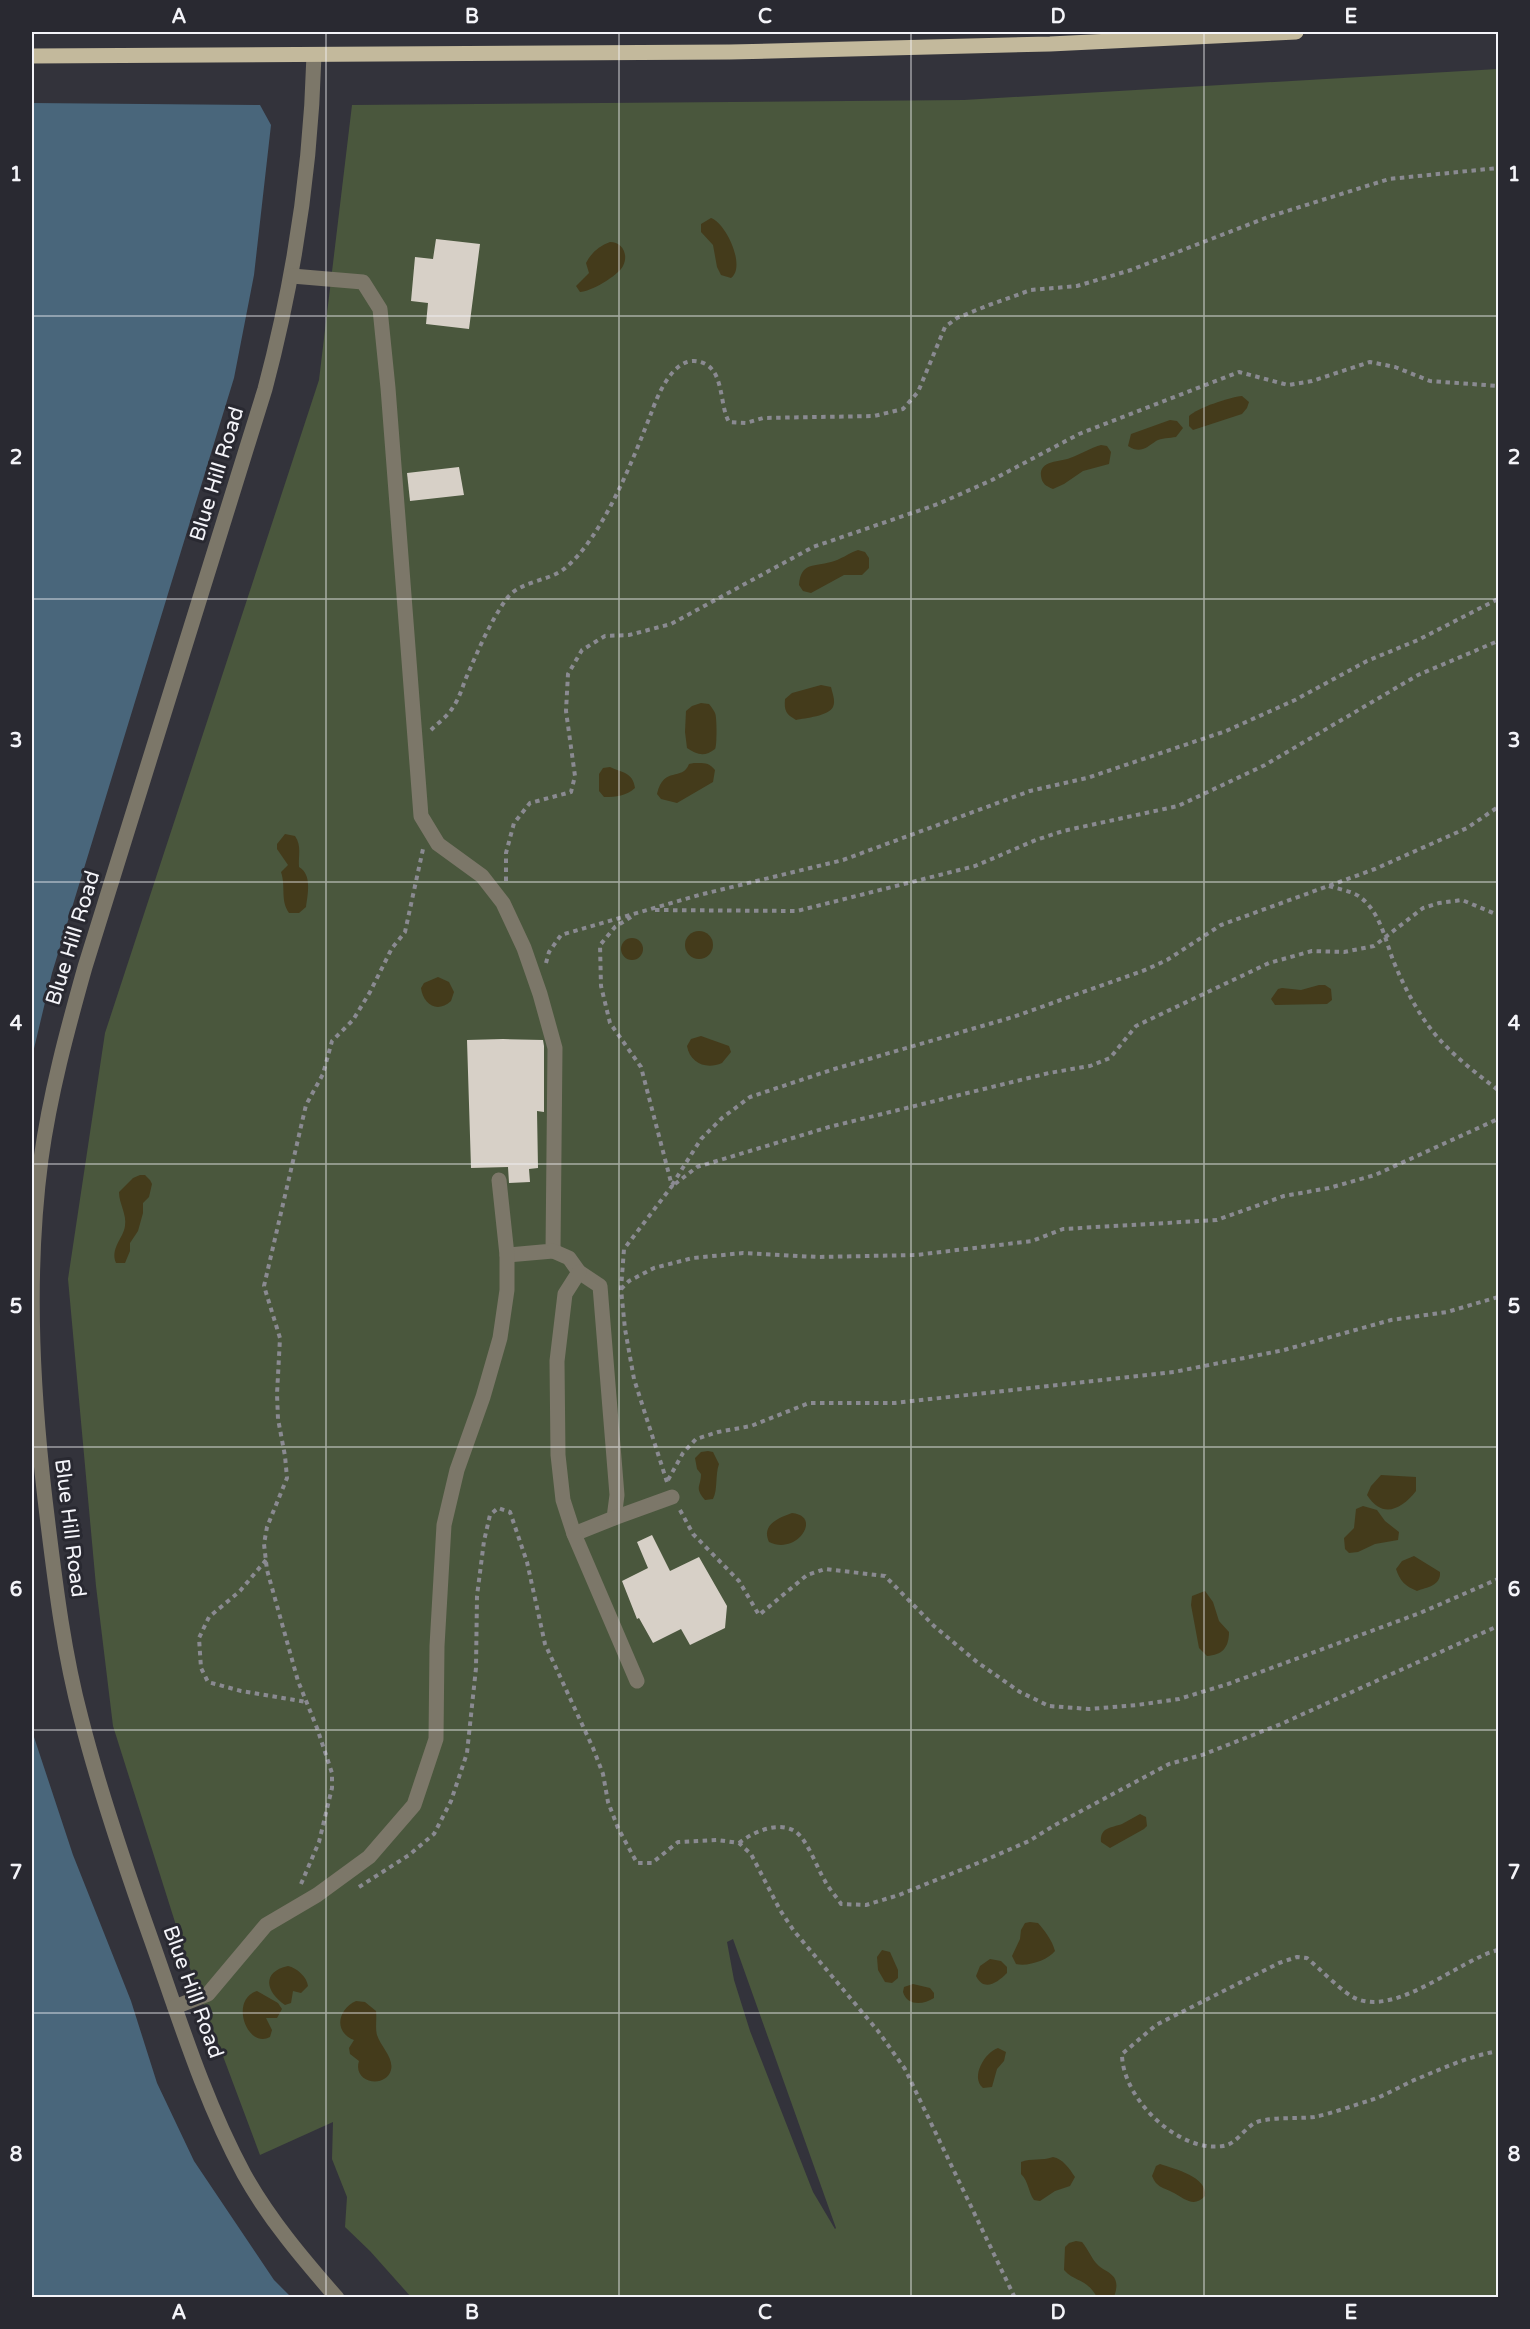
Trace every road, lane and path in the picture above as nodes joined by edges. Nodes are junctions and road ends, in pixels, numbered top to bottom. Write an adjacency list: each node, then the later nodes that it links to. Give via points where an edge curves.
1 (1296, 32): 2 (main road, via 991,46)
2 (314, 55): 3 (main road); 5 (street, Blue Hill Road, via 312,110)
3 (32, 56)
4 (1498, 168): 9 (path, via 1389,179 1268,217 1131,270 1077,286 1031,290 989,305 945,327 918,392 903,409 891,413 729,422 723,412 717,376 707,365 692,361 678,367 653,408 638,450 592,536 562,570 509,596 453,708)
5 (292, 276): 11 (street, via 363,282 380,309); 41 (street, Blue Hill Road, via 265,389 59,1059 41,1160 34,1247 33,1335 39,1454 57,1598 80,1716 111,1826)
6 (1498, 386): 13 (path, via 1430,381 1370,362 1288,385 1239,372 1078,434 938,504 813,547 671,624 629,635 605,636 582,650 568,674 566,711 575,776 571,792 530,803 514,823 506,853)
7 (1498, 599): 14 (path, via 1226,731 1087,778 1030,791 843,860)
8 (1498, 642): 14 (path, via 1418,675 1265,765 1178,806 1063,831 975,866 797,911)
9 (428, 732)
10 (1498, 807): 12 (path, via 1442,840)
11 (424, 822): 23 (street, via 438,844 482,876 503,903 540,994 555,1048); 32 (path, via 424,845 405,932 392,948 353,1020 332,1041 323,1074 306,1105 272,1245 264,1286 280,1338 276,1394 287,1478 267,1527)
12 (1329, 886): 17 (path, via 1359,896); 22 (path, via 1221,925 1145,970 1013,1017 750,1097 702,1139)
13 (505, 891)
14 (648, 910): 15 (path)
15 (637, 913): 18 (path, via 561,934 549,952); 22 (path, via 615,927 600,945 601,986 610,1023 641,1067)
16 (1498, 915): 17 (path, via 1462,900 1439,903 1422,908)
17 (1386, 936): 19 (path, via 1407,992 1426,1023 1461,1061); 22 (path, via 1374,946 1344,952 1312,951 1269,963 1136,1026 1110,1058 1090,1066 829,1127 697,1167)
18 (544, 971)
19 (1498, 1090)
20 (1498, 1119): 26 (path, via 1375,1175 1284,1196 1217,1220 1063,1228 1032,1240 916,1255 818,1257 743,1253 693,1258 654,1268)
21 (499, 1180): 24 (street)
22 (672, 1186): 26 (path, via 624,1250)
23 (553, 1251): 24 (street); 25 (street, via 569,1258)
24 (507, 1255): 41 (street, via 500,1338 457,1470 444,1525 436,1739 414,1805 369,1857 317,1895 266,1925 208,1994)
25 (579, 1272): 30 (street, via 600,1286 617,1495); 31 (street, via 565,1294 557,1361 558,1455 563,1500)
26 (621, 1289): 28 (path, via 634,1379)
27 (1498, 1297): 28 (path, via 1448,1312 1390,1320 1284,1350 1174,1372 957,1398 809,1403 752,1426 696,1439)
28 (667, 1481): 29 (path)
29 (672, 1497): 30 (street); 33 (path, via 693,1534 739,1581 759,1616 807,1575 825,1569 885,1575 934,1626 977,1662 1020,1692 1049,1706 1089,1709 1179,1699 1420,1613)
30 (614, 1518): 31 (street)
31 (574, 1533): 35 (street)
32 (266, 1559): 36 (path, via 282,1631); 36 (path, via 240,1591 209,1617 199,1638 201,1668 208,1682)
33 (1498, 1579)
34 (1498, 1626): 37 (path, via 1281,1724 1169,1764 1029,1841 866,1905 841,1904 796,1832 779,1826 750,1833)
35 (637, 1681)
36 (307, 1702): 38 (path, via 325,1747 332,1780 318,1842)
37 (739, 1843): 39 (path, via 678,1842 652,1863 637,1863 618,1828 593,1748 545,1644 527,1562 510,1512 498,1508 490,1515 484,1540 467,1753 451,1801 434,1833 410,1855); 44 (path, via 751,1854 794,1931 878,2031 904,2069)
38 (300, 1887)
39 (356, 1889)
40 (1498, 1950): 42 (path, via 1482,1954 1388,2001 1368,2002 1355,1998 1307,1958 1297,1957 1156,2025 1122,2054 1122,2067 1134,2092 1155,2120 1177,2136 1206,2147 1225,2146 1257,2121 1315,2116 1374,2100 1416,2079)
41 (175, 2007): 43 (street, Blue Hill Road, via 205,2090 245,2175 293,2247)
42 (1498, 2050)
43 (337, 2298)
44 (1016, 2298)

